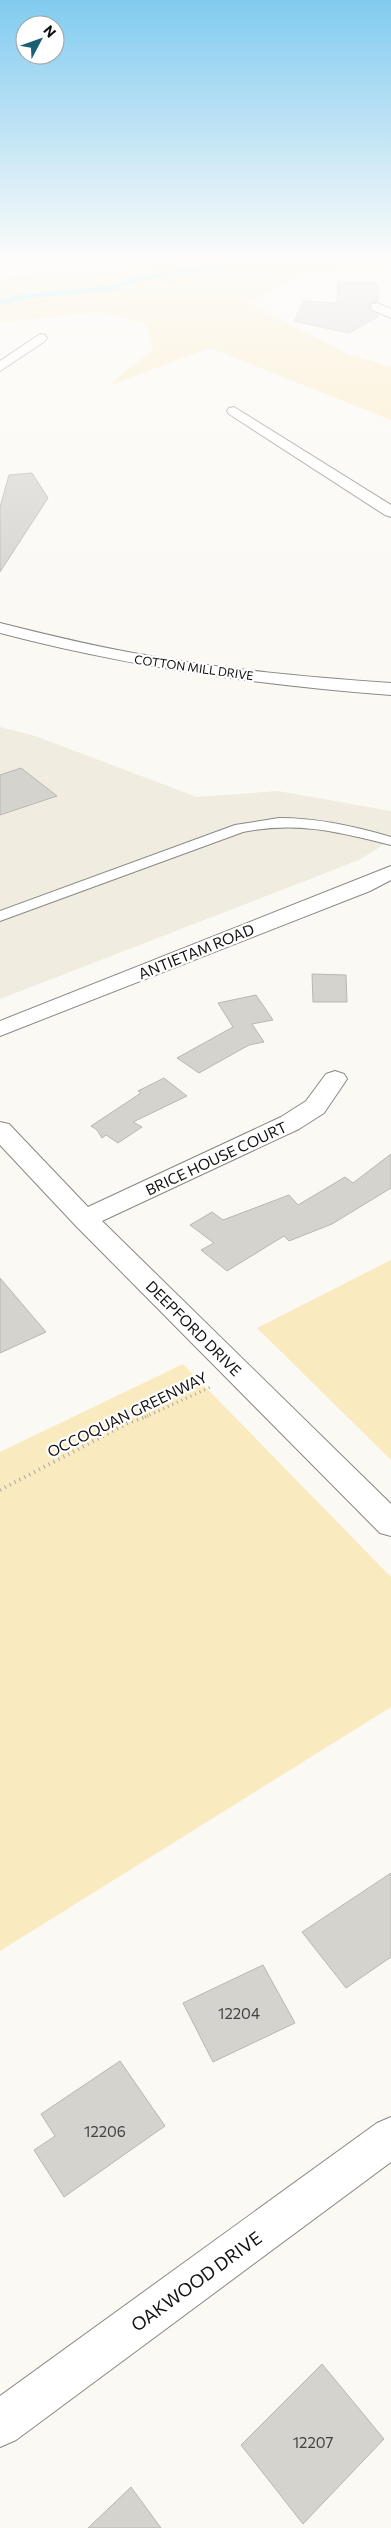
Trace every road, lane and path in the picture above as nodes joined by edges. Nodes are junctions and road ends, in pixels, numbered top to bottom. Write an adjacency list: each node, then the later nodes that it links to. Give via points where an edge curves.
1 (234, 411): 2 (street)
2 (391, 512)
3 (0, 628): 4 (street, COTTON MILL DRIVE, via 188,668)
4 (391, 689)
5 (391, 841): 7 (lane, via 325,823 285,820 262,823 240,828)
6 (391, 872): 8 (street, ANTIETAM ROAD)
7 (0, 916)
8 (0, 1028)
9 (335, 1079): 11 (street, BRICE HOUSE COURT, via 315,1107 290,1123)
10 (0, 1130): 11 (street, DEEPFORD DRIVE)
11 (84, 1219): 12 (street, DEEPFORD DRIVE)
12 (238, 1373): 13 (path, OCCOQUAN GREENWAY, via 161,1411 128,1423); 14 (street, DEEPFORD DRIVE)
13 (0, 1490)
14 (391, 1524)
15 (391, 2137): 16 (street, OAKWOOD DRIVE)
16 (0, 2424)

